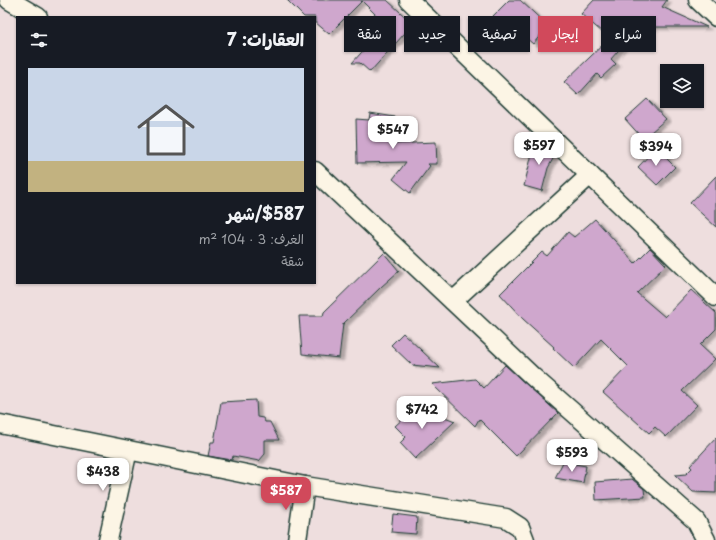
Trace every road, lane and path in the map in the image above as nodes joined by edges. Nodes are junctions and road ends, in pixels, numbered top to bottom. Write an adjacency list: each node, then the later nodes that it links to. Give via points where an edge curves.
1 (10, 0): 4 (street); 5 (street)
2 (409, 0): 8 (street)
3 (698, 0): 6 (street)
4 (0, 10)
5 (36, 16)
6 (716, 17)
7 (316, 172): 10 (street)
8 (590, 175): 9 (street); 10 (street)
9 (716, 297)
10 (453, 301): 17 (street, via 532,376 696,521)
11 (0, 424): 12 (street)
12 (128, 450): 13 (street); 14 (street)
13 (304, 486): 15 (street); 16 (street, via 506,518 520,527)
14 (108, 540)
15 (297, 540)
16 (525, 540)
17 (706, 540)

